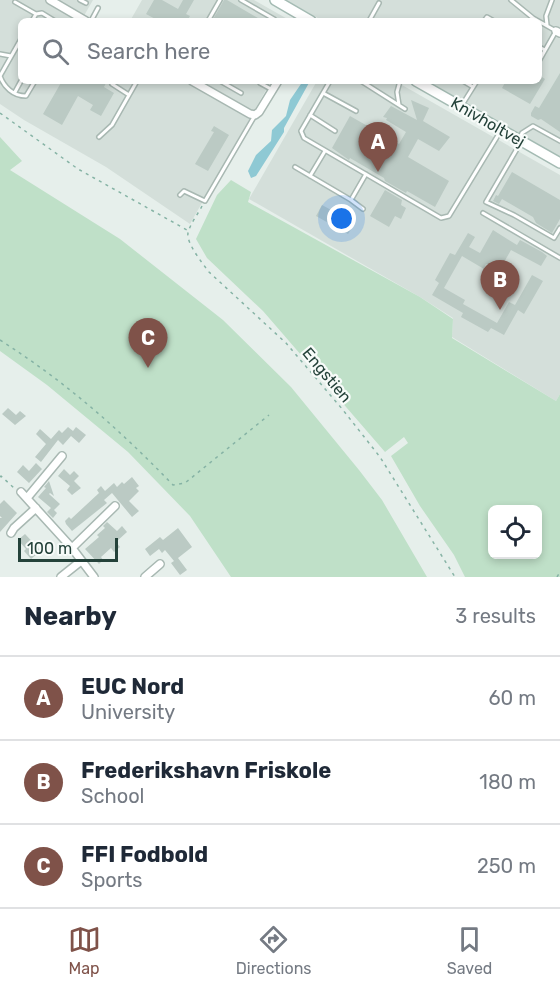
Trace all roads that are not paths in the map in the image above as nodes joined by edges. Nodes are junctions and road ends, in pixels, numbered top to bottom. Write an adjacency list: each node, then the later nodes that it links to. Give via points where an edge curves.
1 (50, 0): 15 (street)
2 (80, 0): 9 (lane)
3 (220, 0): 17 (lane)
4 (241, 0): 18 (lane)
5 (276, 0): 19 (street)
6 (511, 0): 21 (lane)
7 (552, 0): 23 (lane)
8 (15, 2): 12 (lane)
9 (86, 3)
10 (379, 3): 20 (lane)
11 (98, 8): 16 (lane)
12 (36, 14): 13 (lane); 14 (lane)
13 (34, 18)
14 (49, 18)
15 (83, 18)
16 (90, 18)
17 (210, 18)
18 (272, 18)
19 (306, 18)
20 (371, 18)
21 (537, 18)
22 (542, 22): 23 (lane)
23 (547, 25): 24 (lane)
24 (558, 32): 27 (lane)
25 (18, 44): 29 (lane)
26 (542, 48): 27 (lane)
27 (545, 50): 30 (lane)
28 (0, 54): 29 (lane)
29 (11, 56): 47 (lane, via 0,76 4,87)
30 (542, 56)
31 (20, 84): 47 (lane)
32 (33, 84): 47 (lane, via 27,96)
33 (112, 84): 50 (lane)
34 (135, 84): 50 (lane)
35 (197, 84): 55 (street)
36 (225, 84): 48 (lane)
37 (262, 84): 46 (lane)
38 (276, 84): 46 (street)
39 (328, 84): 49 (lane)
40 (366, 84): 51 (lane)
41 (399, 84): 51 (lane)
42 (421, 84): 52 (street, Knivholtvej)
43 (468, 84): 45 (lane)
44 (475, 84): 45 (lane)
45 (473, 87): 52 (lane)
46 (273, 90): 55 (street)
47 (15, 93)
48 (241, 93)
49 (323, 93): 54 (lane); 56 (lane)
50 (129, 95): 59 (lane, via 112,125)
51 (399, 105): 53 (lane)
52 (461, 107): 57 (street, Knivholtvej)
53 (405, 109)
54 (356, 111)
55 (255, 115): 67 (lane, via 205,201 184,191)
56 (310, 116): 58 (lane); 62 (lane, via 301,131 304,138)
57 (501, 129): 60 (street, Knivholtvej); 65 (lane, via 448,216 441,218)
58 (335, 130)
59 (99, 137)
60 (520, 140): 61 (lane, via 522,133 533,126); 63 (street, Knivholtvej); 71 (lane, via 486,202 554,238)
61 (560, 141)
62 (325, 151): 65 (lane); 66 (lane)
63 (560, 163)
64 (294, 167): 66 (lane)
65 (366, 174): 68 (lane)
66 (310, 176): 68 (lane)
67 (180, 195)
68 (351, 200): 69 (lane)
69 (363, 209)
70 (483, 213): 72 (lane)
71 (560, 228)
72 (560, 258)
73 (62, 456): 75 (street, via 24,495)
74 (115, 506): 77 (street)
75 (36, 508): 76 (street); 77 (street)
76 (11, 533)
77 (72, 548): 78 (street)
78 (81, 561): 80 (street); 81 (street)
79 (160, 564): 82 (street)
80 (62, 577)
81 (94, 577)
82 (145, 577)

